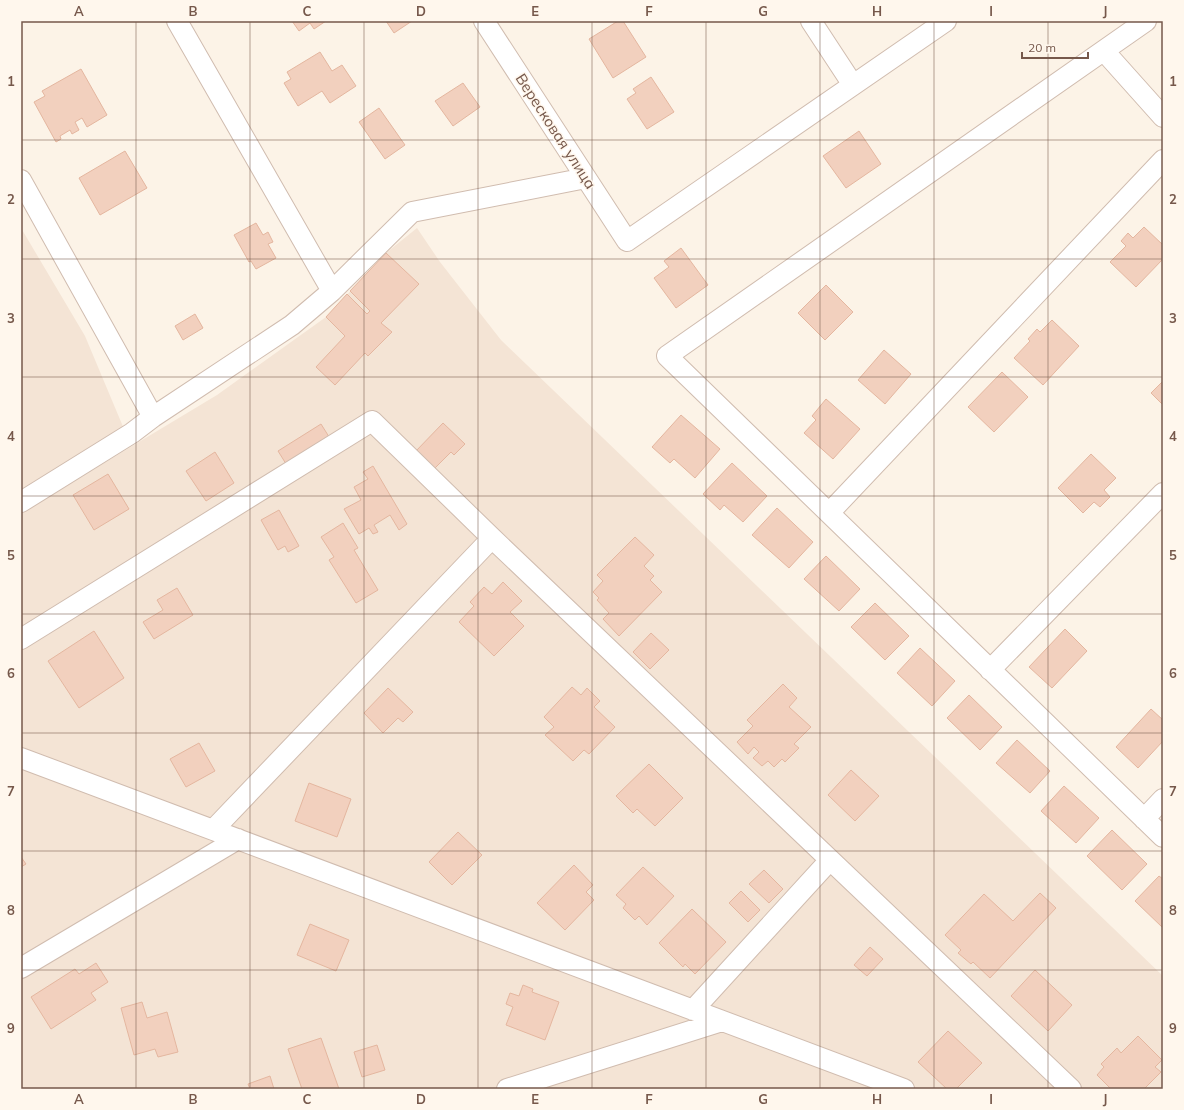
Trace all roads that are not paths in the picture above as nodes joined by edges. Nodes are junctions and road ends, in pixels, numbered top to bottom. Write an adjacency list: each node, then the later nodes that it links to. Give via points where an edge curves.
1 (177, 21): 12 (street)
2 (484, 21): 10 (street, Вересковая улица)
3 (811, 21): 7 (street)
4 (946, 21): 7 (street)
5 (1146, 21): 6 (street)
6 (1104, 51): 8 (street); 16 (street, via 667,356)
7 (853, 85): 10 (street, Вересковая улица, via 627,241)
8 (1163, 117)
9 (1163, 160): 16 (street)
10 (586, 178): 12 (street, via 412,212)
11 (21, 180): 13 (street)
12 (332, 291): 13 (street, via 292,325)
13 (153, 417): 15 (street, via 132,433)
14 (1163, 493): 19 (street)
15 (21, 502)
16 (829, 513): 19 (street)
17 (492, 538): 18 (street, via 372,421); 23 (street); 26 (street)
18 (21, 639)
19 (990, 670): 22 (street)
20 (21, 758): 23 (street)
21 (1163, 799): 22 (street)
22 (1144, 819): 24 (street)
23 (213, 830): 25 (street)
24 (1163, 837)
25 (238, 839): 27 (street); 28 (street)
26 (830, 860): 28 (street); 32 (street)
27 (21, 968)
28 (693, 1010): 29 (street)
29 (722, 1021): 30 (street); 31 (street)
30 (506, 1089)
31 (904, 1089)
32 (1071, 1089)

